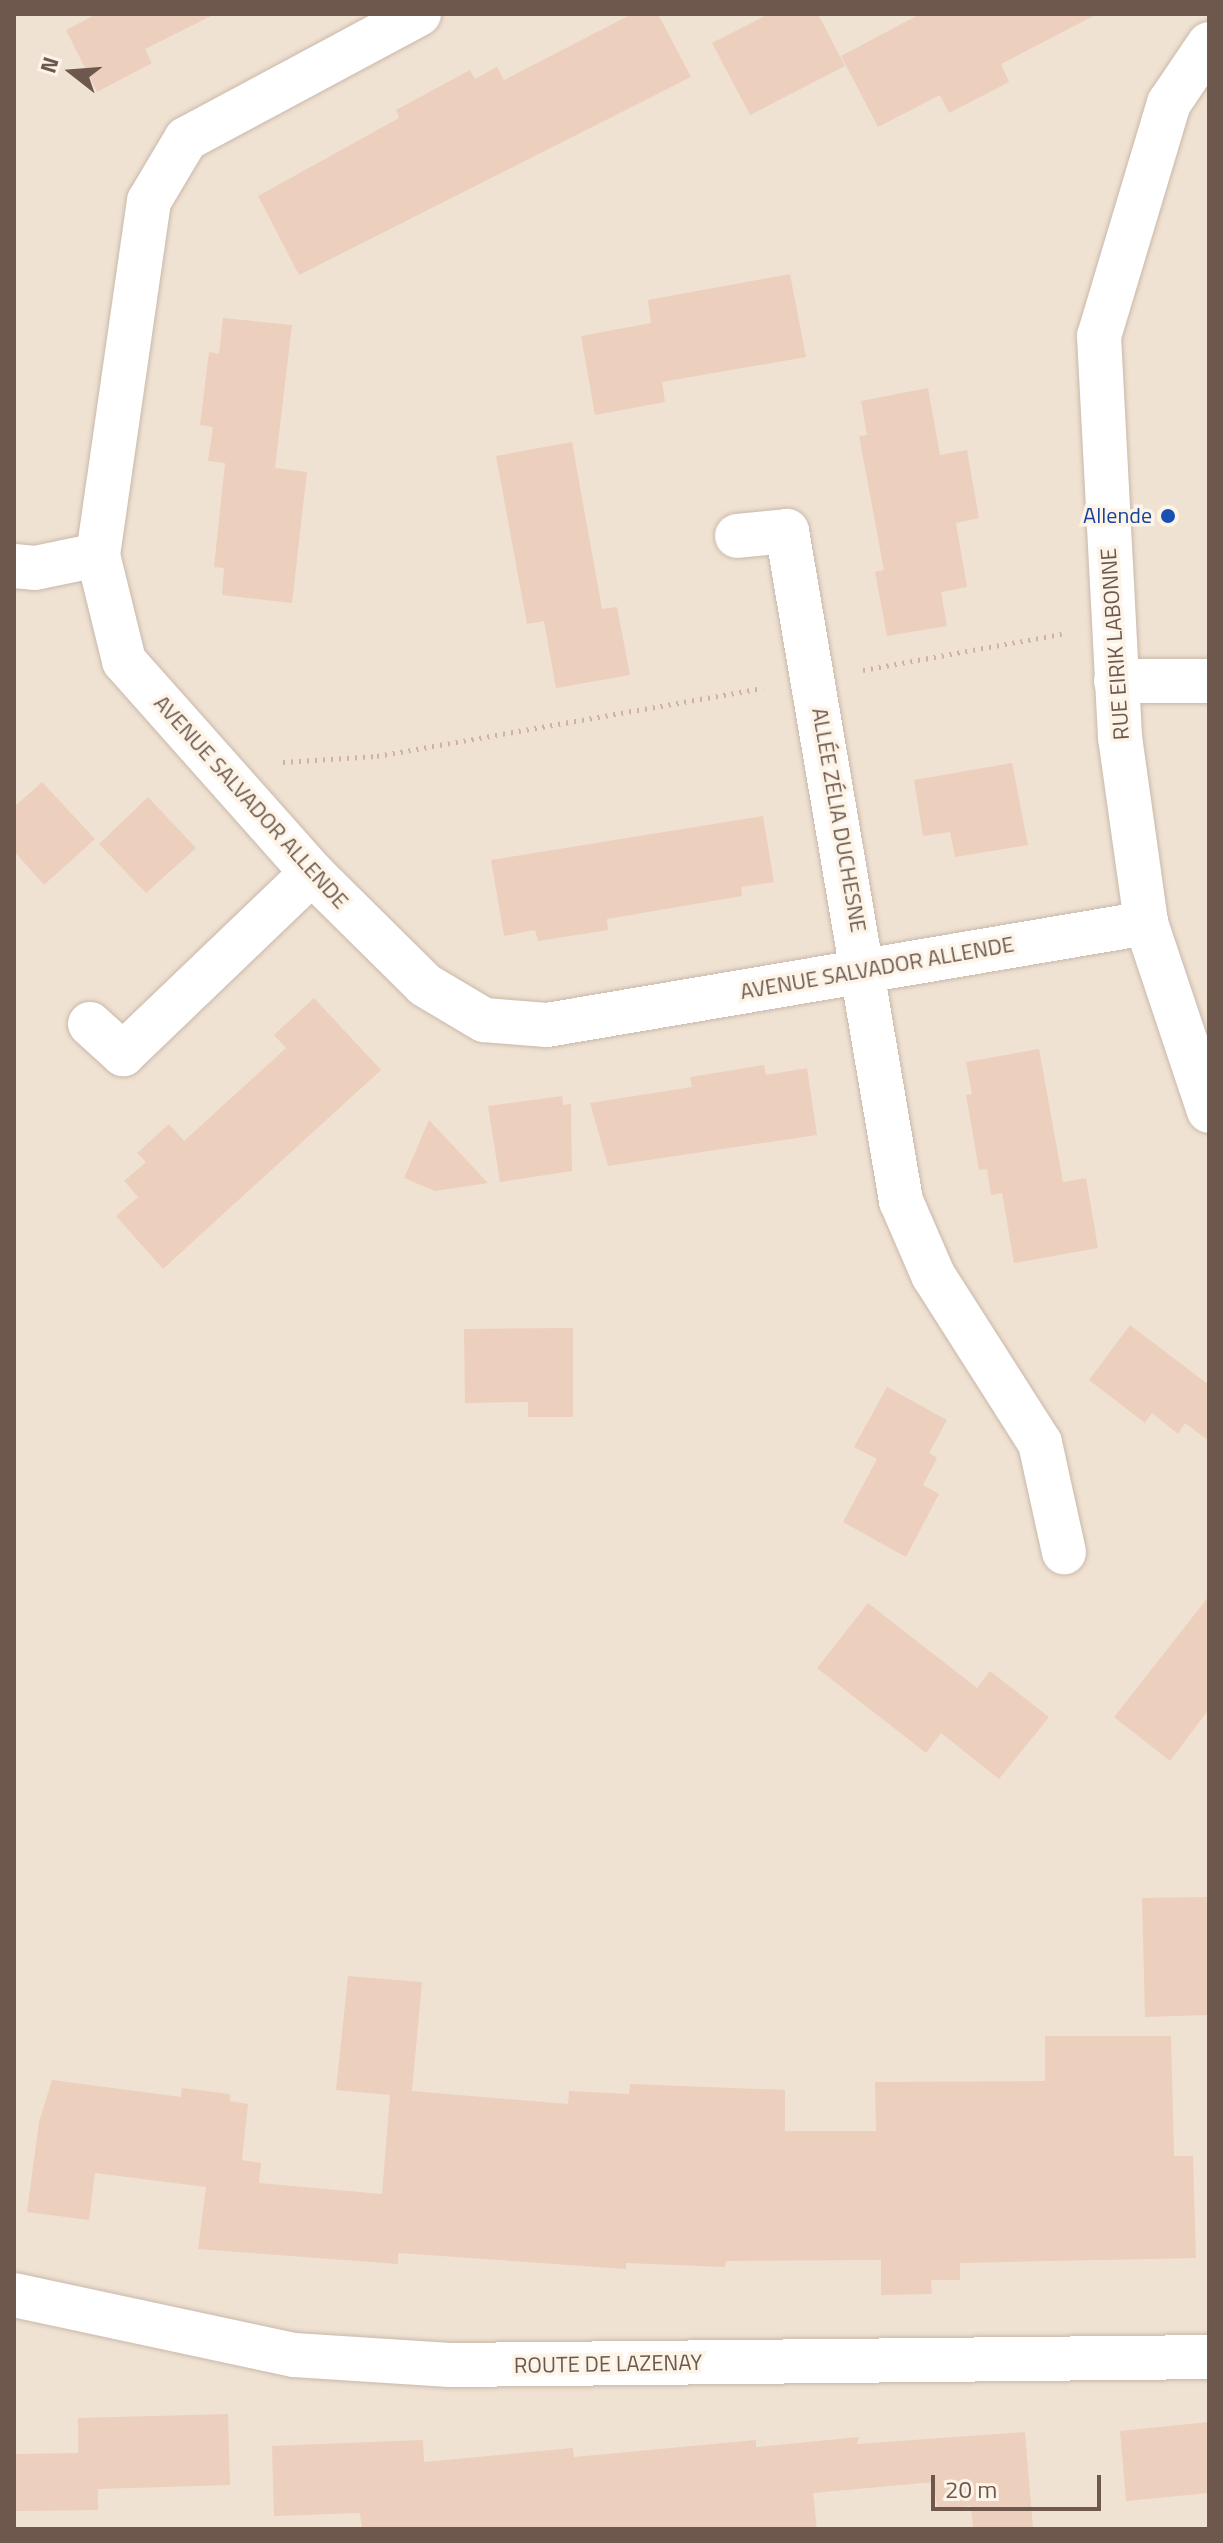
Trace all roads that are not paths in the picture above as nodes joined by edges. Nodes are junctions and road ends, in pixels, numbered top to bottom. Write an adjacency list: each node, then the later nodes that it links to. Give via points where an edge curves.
1 (419, 14): 4 (street, AVENUE SALVADOR ALLENDE, via 186,139 149,201)
2 (1209, 44): 6 (street, RUE EIRIK LABONNE, via 1169,103 1099,336)
3 (737, 536): 10 (street, ALLÉE ZÉLIA DUCHESNE, via 787,531)
4 (98, 555): 5 (street, via 35,568); 8 (street, AVENUE SALVADOR ALLENDE, via 124,661)
5 (14, 566)
6 (1116, 681): 7 (street); 9 (street, RUE EIRIK LABONNE)
7 (1209, 681)
8 (312, 873): 10 (street, AVENUE SALVADOR ALLENDE, via 425,985 484,1020 547,1025); 11 (street, via 123,1054)
9 (1146, 923): 10 (street, AVENUE SALVADOR ALLENDE); 12 (street, RUE EIRIK LABONNE)
10 (864, 969): 13 (street, ALLÉE ZÉLIA DUCHESNE, via 901,1201 933,1275 1040,1443)
11 (90, 1024)
12 (1209, 1111)
13 (1064, 1552)
14 (14, 2295): 15 (street, ROUTE DE LAZENAY, via 294,2355 450,2365)
15 (1209, 2357)

